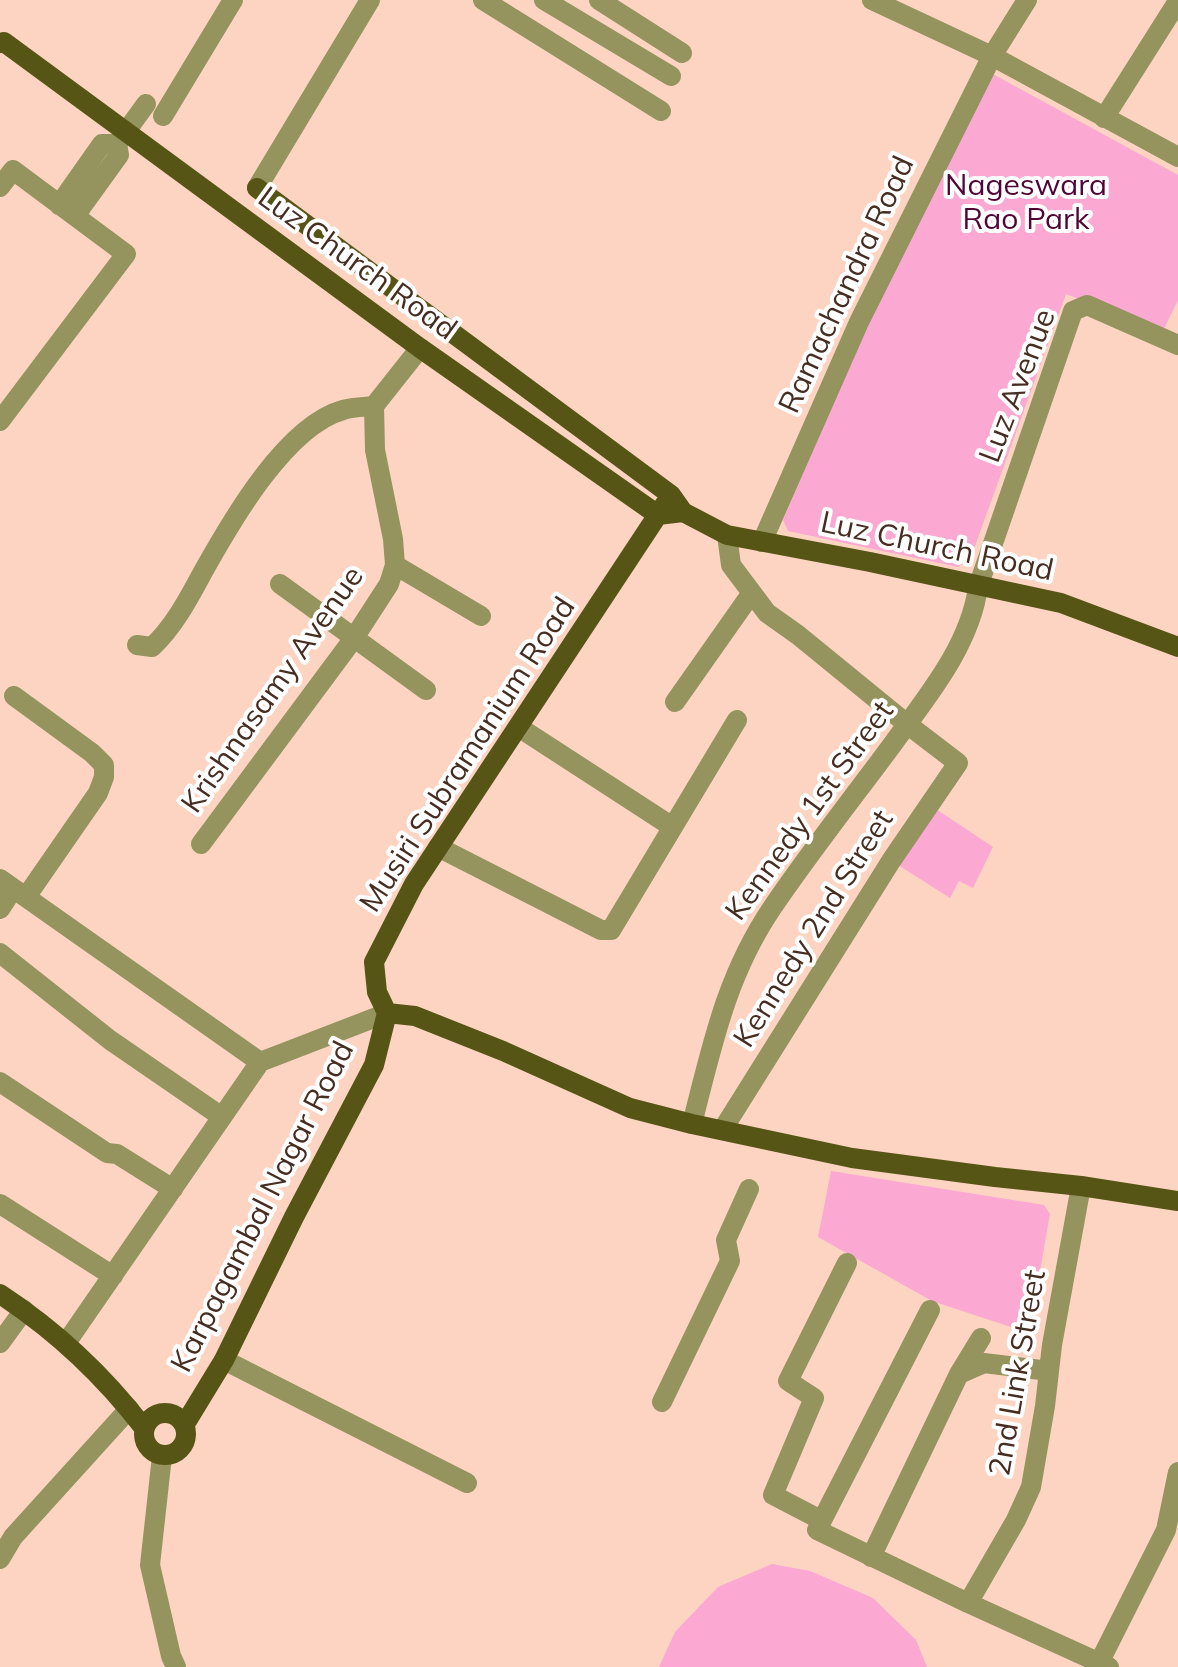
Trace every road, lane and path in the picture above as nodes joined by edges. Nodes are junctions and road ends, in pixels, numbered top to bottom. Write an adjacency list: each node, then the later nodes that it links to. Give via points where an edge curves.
1 (233, 0): 15 (street, via 155,110)
2 (483, 0): 13 (street)
3 (544, 0): 12 (street)
4 (599, 0): 10 (street)
5 (872, 0): 11 (street)
6 (1027, 0): 11 (street, Ramachandra Road)
7 (367, 1): 18 (street)
8 (1178, 1): 14 (street)
9 (2, 42): 15 (main road, Luz Church Road)
10 (682, 53)
11 (992, 56): 14 (street); 29 (street, Ramachandra Road, via 859,322)
12 (671, 76)
13 (661, 111)
14 (1104, 118): 16 (street)
15 (122, 138): 19 (street, via 102,144); 21 (main road, Luz Church Road)
16 (1178, 157)
17 (0, 187): 19 (street, via 13,170)
18 (257, 188): 20 (main road, Luz Church Road)
19 (67, 210): 25 (street, via 126,254)
20 (377, 278): 21 (main road); 26 (main road, Luz Church Road)
21 (359, 303): 23 (main road, Luz Church Road)
22 (1178, 345): 32 (street, Luz Avenue, via 1087,305 1073,311)
23 (420, 348): 24 (street); 27 (main road, Luz Church Road)
24 (374, 406): 30 (street, Krishnasamy Avenue, via 375,450); 36 (street, via 342,410 297,436 222,537 160,639 152,647)
25 (0, 421)
26 (677, 504): 27 (main road); 28 (main road, Luz Church Road)
27 (658, 515): 43 (main road, Musiri Subramanium Road)
28 (727, 535): 29 (main road, Luz Church Road); 33 (street, via 731,565)
29 (762, 542): 32 (main road, Luz Church Road)
30 (395, 565): 34 (street); 35 (street, Krishnasamy Avenue, via 389,584)
31 (280, 584): 35 (street)
32 (978, 587): 37 (main road, Luz Church Road, via 1061,603); 42 (street, Kennedy 1st Street, via 968,626)
33 (751, 594): 40 (street); 42 (street, via 767,613)
34 (481, 616)
35 (354, 638): 38 (street); 45 (street, Krishnasamy Avenue)
36 (137, 645)
37 (1178, 647)
38 (426, 690)
39 (14, 696): 47 (street, via 92,753 104,765 104,777 98,793)
40 (675, 702)
41 (737, 720): 44 (street)
42 (907, 724): 54 (street, Kennedy 1st Street, via 744,954 720,1012); 55 (street, Kennedy 2nd Street, via 958,763)
43 (520, 728): 44 (street); 46 (main road, Musiri Subramanium Road)
44 (671, 826): 46 (street, via 614,928 606,931)
45 (201, 844)
46 (438, 847): 50 (main road, Musiri Subramanium Road, via 374,962 377,992)
47 (13, 888): 48 (street); 51 (street)
48 (0, 909)
49 (0, 953): 53 (street, via 110,1040)
50 (387, 1013): 51 (street); 54 (main road, via 415,1016 630,1108); 69 (main road, Karpagambal Nagar Road, via 374,1065)
51 (260, 1062): 53 (street)
52 (0, 1082): 57 (street, via 107,1153)
53 (222, 1117): 57 (street)
54 (692, 1124): 55 (main road)
55 (723, 1129): 56 (main road, via 852,1158)
56 (1081, 1186): 59 (main road); 70 (street, 2nd Link Street)
57 (173, 1189): 62 (street)
58 (749, 1189): 72 (street, via 726,1240 730,1261)
59 (1178, 1201)
60 (0, 1204): 62 (street)
61 (847, 1263): 79 (street, via 788,1381 814,1398 773,1495)
62 (113, 1276): 68 (street)
63 (0, 1294): 64 (main road)
64 (24, 1310): 67 (street); 68 (main road)
65 (930, 1310): 79 (street)
66 (981, 1338): 71 (street)
67 (0, 1343)
68 (66, 1343): 73 (main road)
69 (224, 1360): 74 (main road, Karpagambal Nagar Road); 78 (street)
70 (1049, 1371): 71 (street, via 984,1363); 83 (street, 2nd Link Street, via 1031,1487)
71 (959, 1374): 81 (street)
72 (662, 1402)
73 (129, 1409): 75 (main road); 82 (street, via 13,1537)
74 (185, 1424): 75 (main road, via 172,1413 154,1415); 76 (main road, via 187,1440 177,1452)
75 (144, 1428): 76 (main road, via 144,1441)
76 (162, 1456): 85 (street, via 150,1565)
77 (1178, 1472): 80 (street)
78 (467, 1483)
79 (819, 1525): 81 (street)
80 (1172, 1532): 84 (street)
81 (871, 1557): 83 (street)
82 (0, 1559)
83 (968, 1603): 84 (street)
84 (1102, 1665)
85 (176, 1667)

